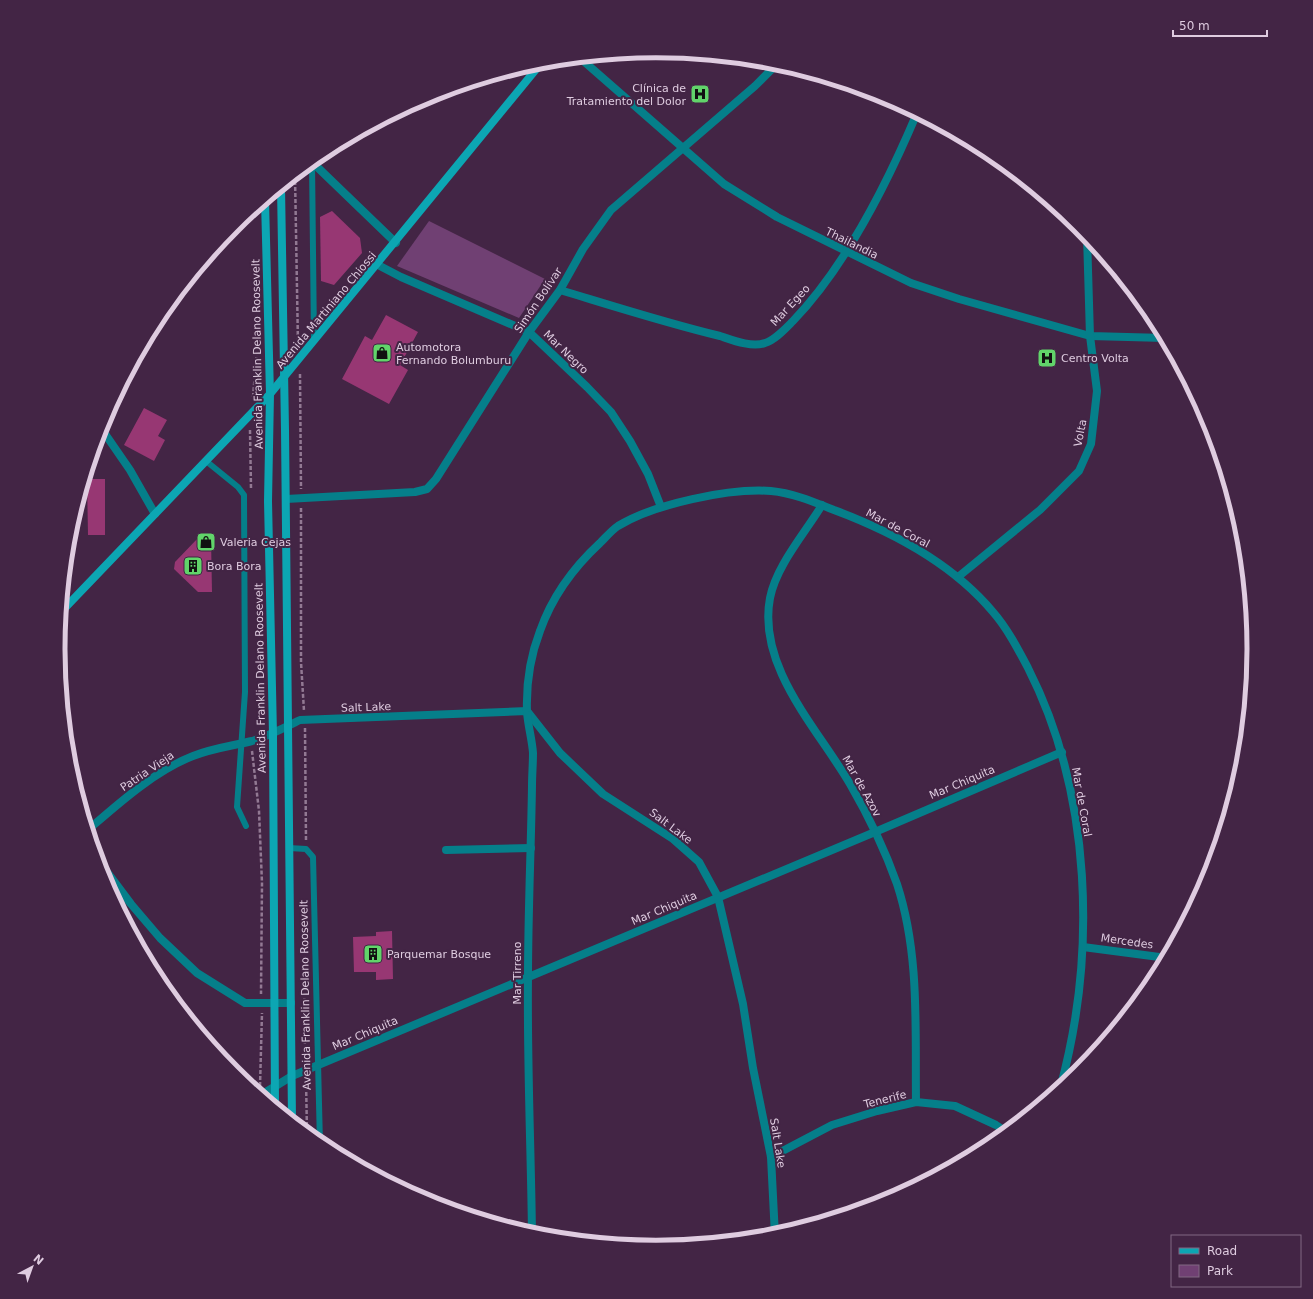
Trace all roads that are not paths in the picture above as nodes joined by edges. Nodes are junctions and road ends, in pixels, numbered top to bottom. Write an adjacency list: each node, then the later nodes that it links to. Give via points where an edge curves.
1 (585, 62): 5 (street, Thailandia)
2 (772, 69): 5 (street, Simón Bolívar)
3 (535, 70): 10 (main road, Avenida Martiniano Chiossi)
4 (915, 118): 12 (street, Mar Egeo, via 881,189)
5 (681, 148): 12 (street, Thailandia, via 731,188 777,217); 14 (street, Simón Bolívar, via 611,210 583,249)
6 (316, 166): 10 (street)
7 (312, 169): 18 (lane)
8 (281, 192): 19 (main road, Avenida Franklin Delano Roosevelt)
9 (265, 206): 20 (main road, Avenida Franklin Delano Roosevelt)
10 (396, 243): 13 (main road, Avenida Martiniano Chiossi)
11 (1087, 244): 16 (street, Volta)
12 (846, 252): 14 (street, Mar Egeo, via 803,310 781,333 764,344 751,344 680,326); 16 (street, Thailandia, via 911,283)
13 (378, 265): 15 (street, Mar Negro); 18 (main road, Avenida Martiniano Chiossi)
14 (560, 290): 15 (street, Simón Bolívar)
15 (529, 332): 23 (street, Simón Bolívar, via 436,479 427,489 415,492); 25 (street, Mar Negro, via 611,412 641,460)
16 (1090, 336): 17 (street, Thailandia); 27 (street, Volta, via 1097,392 1091,444 1079,471 1040,510)
17 (1159, 338)
18 (314, 340): 19 (main road, Avenida Martiniano Chiossi)
19 (283, 379): 20 (main road, Avenida Martiniano Chiossi); 23 (main road, Avenida Franklin Delano Roosevelt)
20 (270, 394): 22 (main road, Avenida Martiniano Chiossi); 31 (main road, Avenida Franklin Delano Roosevelt, via 268,501)
21 (106, 435): 26 (street, via 130,470)
22 (206, 461): 26 (main road, Avenida Martiniano Chiossi); 32 (lane, via 244,495 245,692)
23 (286, 499): 30 (main road, Avenida Franklin Delano Roosevelt)
24 (822, 505): 25 (street, Mar de Coral, via 771,492 745,492); 27 (street, Mar de Coral, via 920,550); 36 (street, Mar de Azov, via 778,573 770,598 768,634 797,702 851,784)
25 (661, 507): 29 (street, Mar de Coral, via 617,527 583,558 555,597 540,630 529,668)
26 (155, 514): 28 (main road, Avenida Martiniano Chiossi)
27 (958, 577): 33 (street, Mar de Coral, via 994,612 1018,648 1043,697)
28 (66, 606)
29 (527, 711): 30 (street, Salt Lake, via 300,720); 38 (street, Mar Tirreno, via 533,753); 41 (street, Salt Lake, via 560,753 603,794 673,839 699,862)
30 (288, 726): 31 (street, Salt Lake); 37 (main road, Avenida Franklin Delano Roosevelt)
31 (273, 734): 32 (street, Patria Vieja); 46 (main road, Avenida Franklin Delano Roosevelt)
32 (242, 743): 34 (street, Patria Vieja, via 219,747 169,767); 35 (lane, via 237,807)
33 (1062, 752): 36 (street, Mar Chiquita); 42 (street, Mar de Coral, via 1075,813)
34 (92, 826)
35 (246, 826)
36 (875, 832): 41 (street, Mar Chiquita); 53 (street, Mar de Azov, via 897,884 911,939 915,991)
37 (289, 848): 45 (main road, Avenida Franklin Delano Roosevelt); 47 (lane, Avenida Franklin Delano Roosevelt, via 306,849 313,857)
38 (530, 848): 39 (street); 44 (street, Mar Tirreno)
39 (446, 850)
40 (111, 877): 46 (street, via 160,938 197,973 245,1003)
41 (718, 897): 44 (street, Mar Chiquita); 57 (street, Salt Lake, via 743,1004)
42 (1083, 947): 43 (street, Mercedes); 49 (street, Mar de Coral, via 1079,993)
43 (1161, 957)
44 (528, 978): 47 (street, Mar Chiquita); 58 (street, Mar Tirreno)
45 (291, 1003): 46 (street); 48 (main road, Avenida Franklin Delano Roosevelt)
46 (274, 1004): 50 (main road, Avenida Franklin Delano Roosevelt)
47 (318, 1065): 48 (street, Mar Chiquita); 56 (lane, Avenida Franklin Delano Roosevelt)
48 (292, 1076): 50 (street, Mar Chiquita); 54 (main road, Avenida Franklin Delano Roosevelt)
49 (1062, 1080)
50 (275, 1086): 51 (street, Mar Chiquita); 52 (main road, Avenida Franklin Delano Roosevelt)
51 (264, 1092)
52 (275, 1102)
53 (916, 1102): 55 (street, Tenerife, via 956,1106); 57 (street, Tenerife, via 877,1111 832,1126)
54 (292, 1116)
55 (1002, 1129)
56 (320, 1135)
57 (771, 1157): 59 (street, Salt Lake)
58 (532, 1228)
59 (775, 1229)

